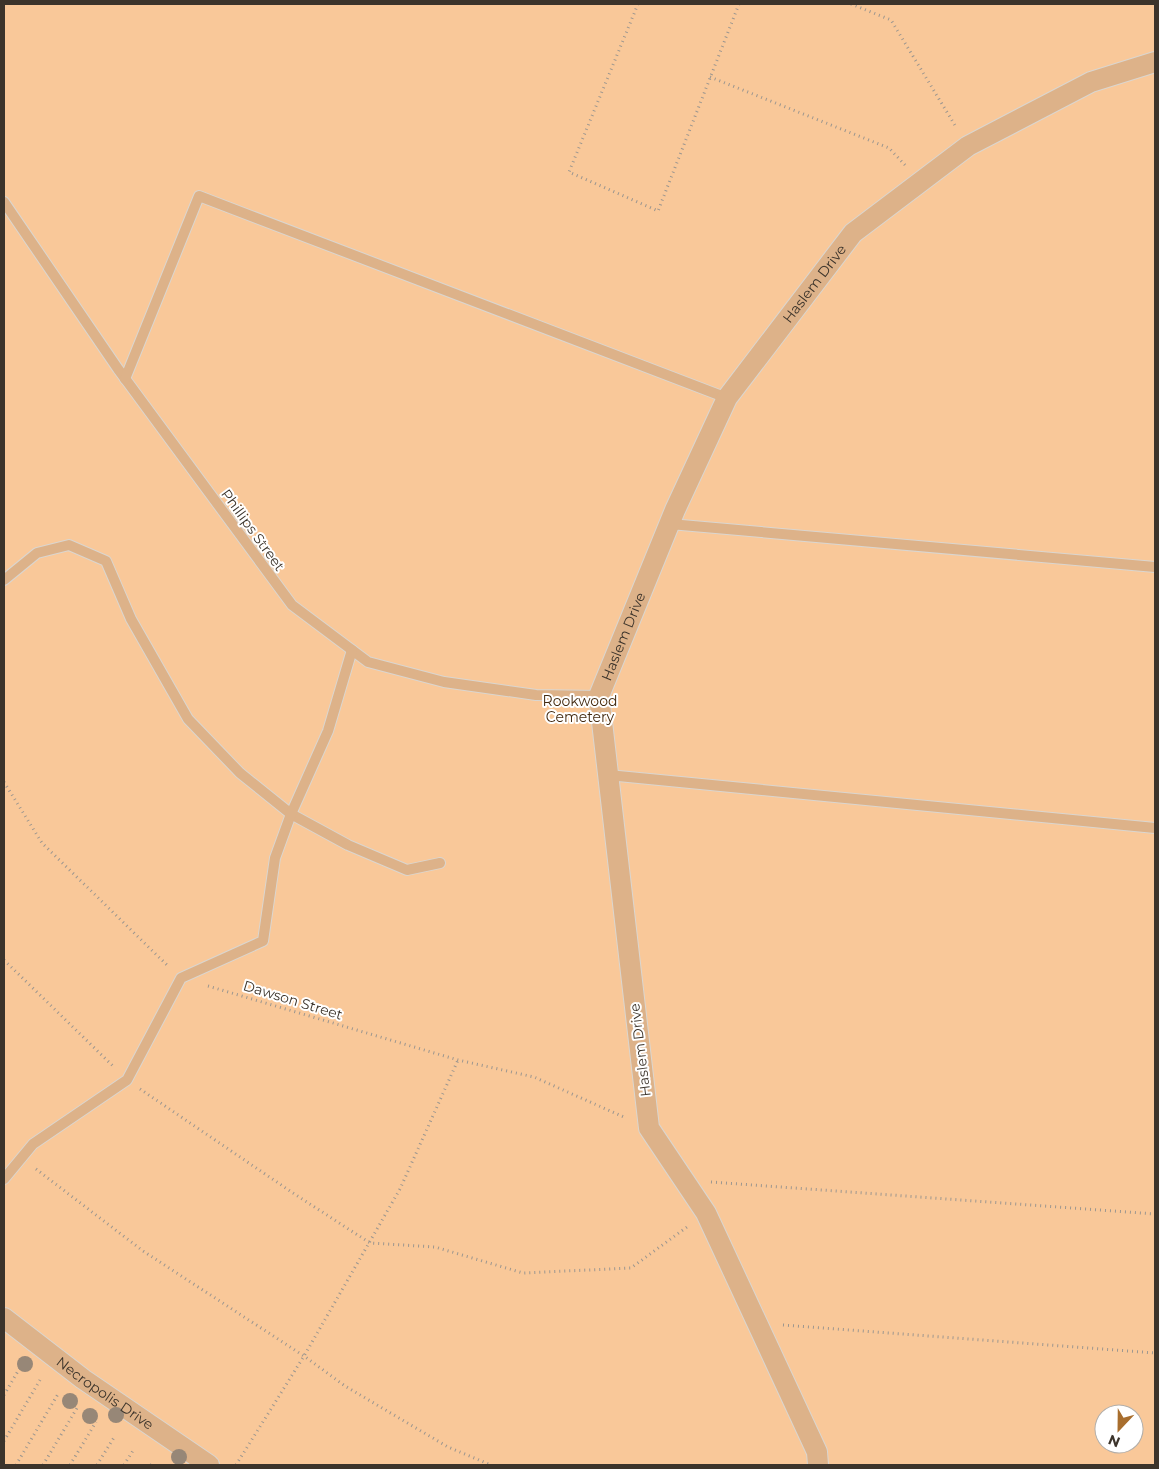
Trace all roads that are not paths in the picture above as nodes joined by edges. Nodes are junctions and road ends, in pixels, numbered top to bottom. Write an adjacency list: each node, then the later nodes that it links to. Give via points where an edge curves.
1 (1155, 62): 4 (street, Haslem Drive, via 1091,82 968,146 853,233)
2 (4, 202): 3 (lane, Phillips Street)
3 (125, 379): 4 (lane, via 199,196); 8 (lane, Phillips Street, via 292,605)
4 (727, 398): 5 (street, Haslem Drive)
5 (670, 524): 6 (lane); 9 (street, Haslem Drive)
6 (1155, 567)
7 (4, 580): 11 (lane, via 37,553 69,545 106,561 131,619 188,719 240,773)
8 (352, 650): 9 (lane, Phillips Street, via 368,662 444,682 536,695); 11 (lane, via 328,731)
9 (599, 696): 10 (street, Haslem Drive)
10 (608, 775): 12 (lane); 17 (street, Haslem Drive, via 649,1128 706,1214 817,1452)
11 (291, 814): 13 (lane, via 348,845 407,870); 14 (lane, via 275,858 263,940 181,978 127,1080 33,1144)
12 (1155, 828)
13 (440, 863)
14 (4, 1179)
15 (4, 1318): 16 (street, Necropolis Drive, via 83,1379)
16 (209, 1465)
17 (818, 1465)

